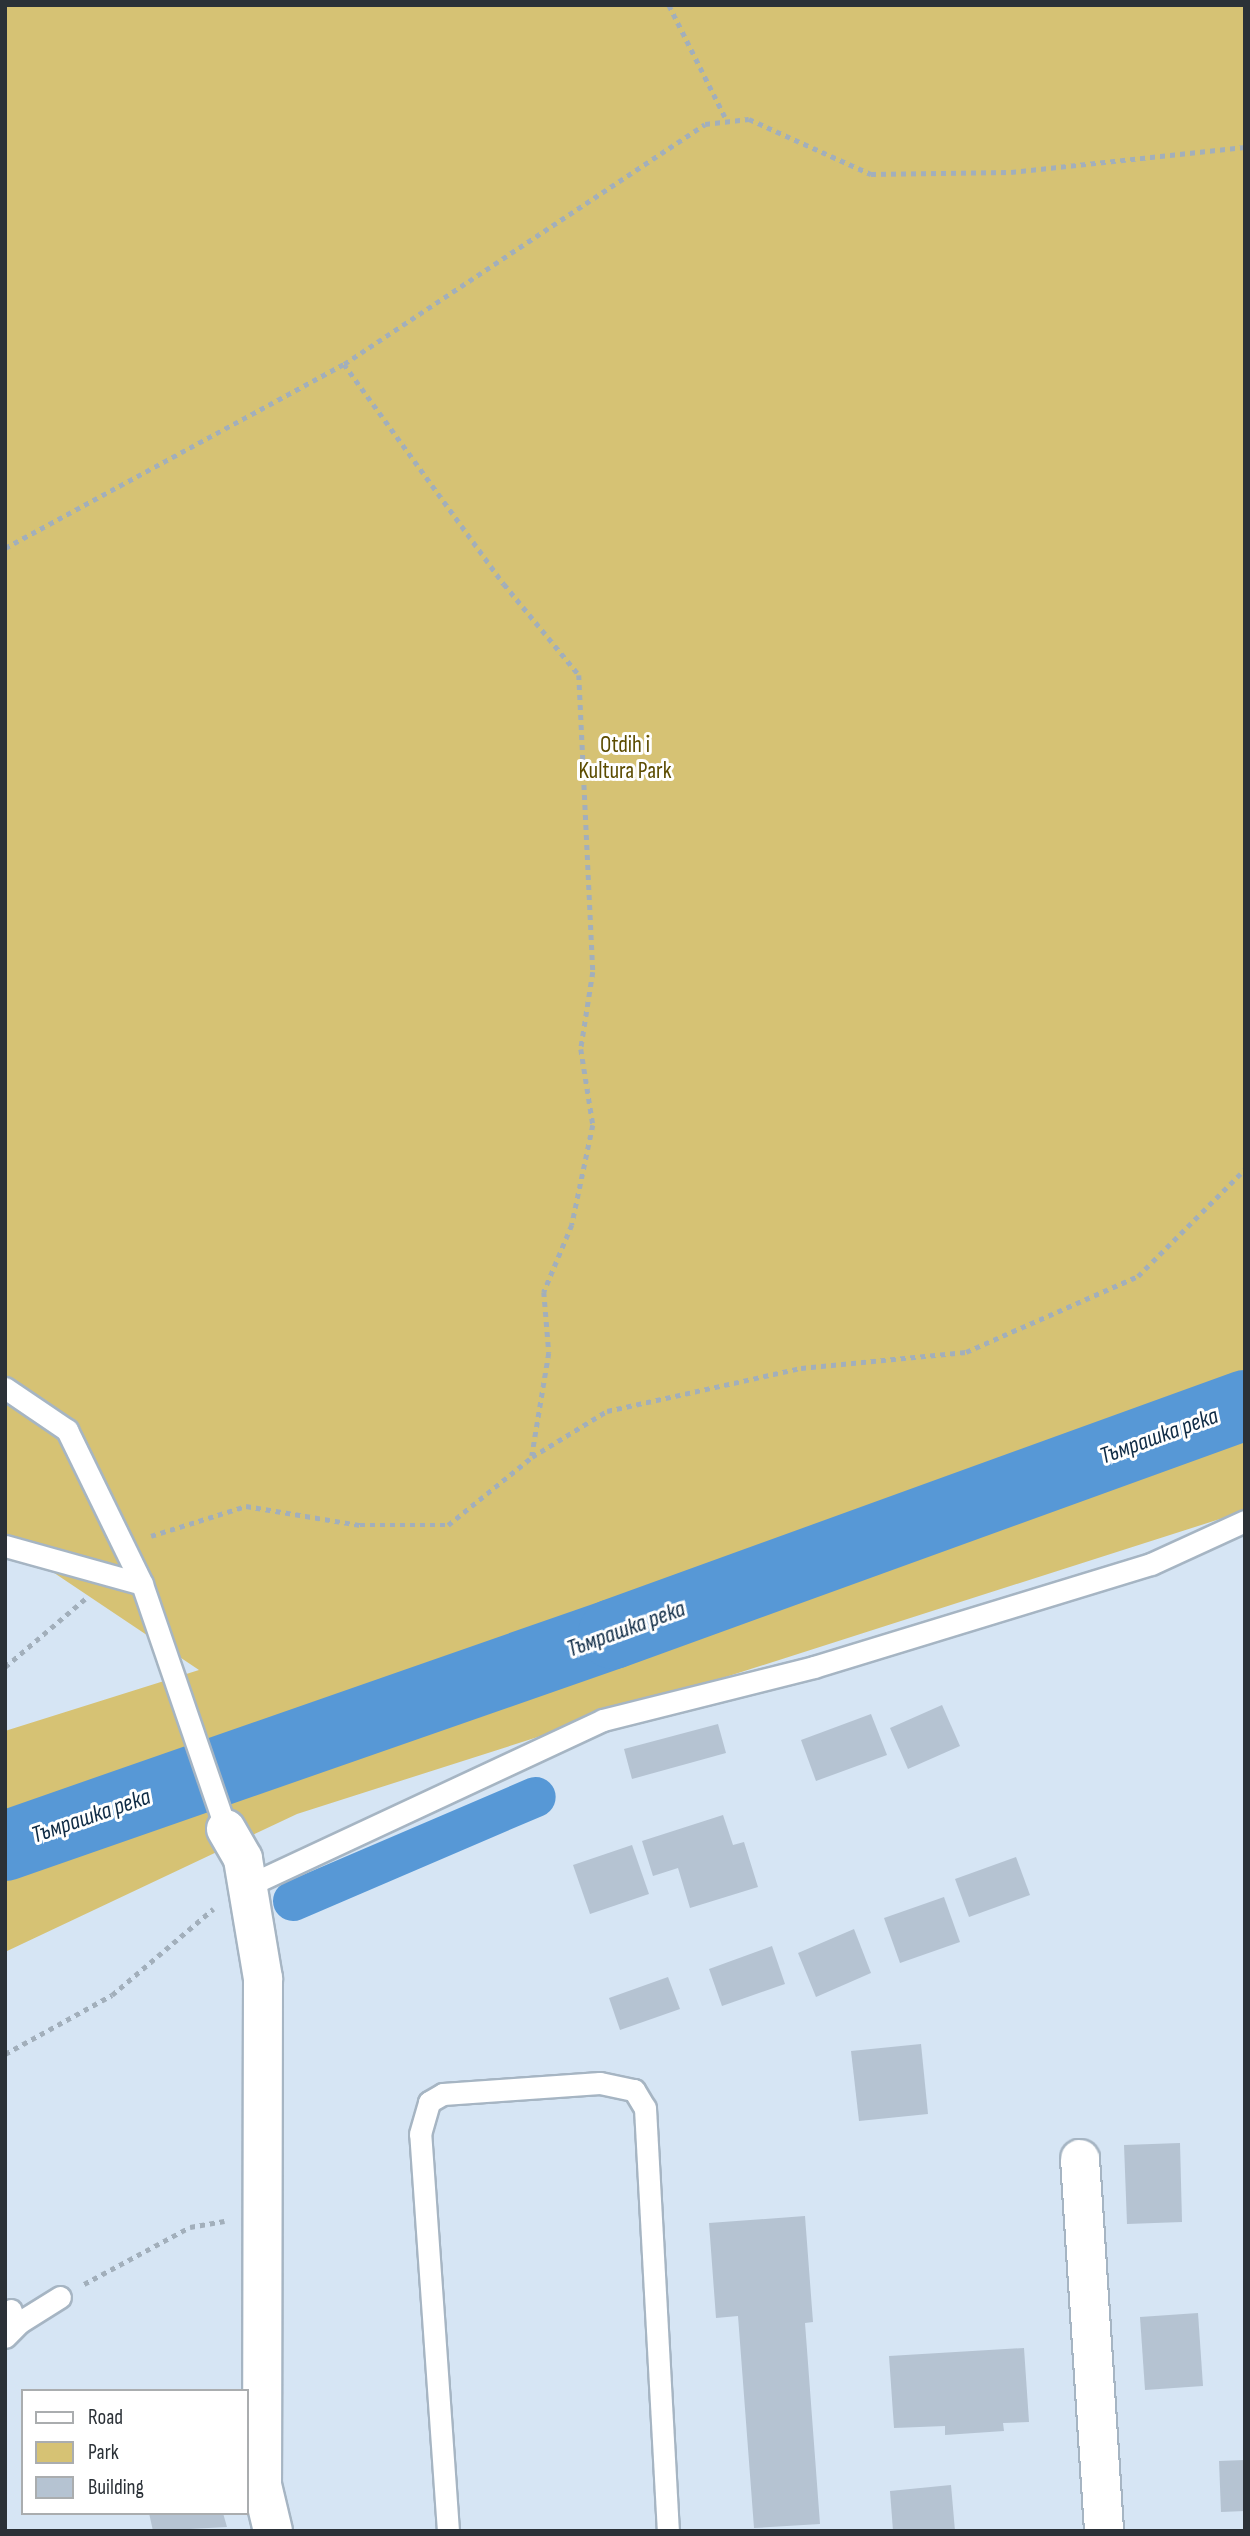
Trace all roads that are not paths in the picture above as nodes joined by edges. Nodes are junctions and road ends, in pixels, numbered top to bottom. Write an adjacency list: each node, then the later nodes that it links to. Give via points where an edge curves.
1 (5, 1388): 4 (lane, via 67,1430)
2 (1245, 1521): 6 (lane, via 1151,1564 814,1667 603,1720)
3 (5, 1546): 4 (lane)
4 (142, 1584): 5 (lane)
5 (226, 1829): 6 (street, via 243,1859)
6 (245, 1887): 10 (street, via 263,1978 262,2485)
7 (1080, 2160): 13 (street)
8 (60, 2297): 9 (lane)
9 (5, 2337)
10 (273, 2531)
11 (448, 2531): 12 (lane, via 421,2134 429,2102 443,2094 600,2082 634,2090 645,2108)
12 (668, 2531)
13 (1104, 2531)

